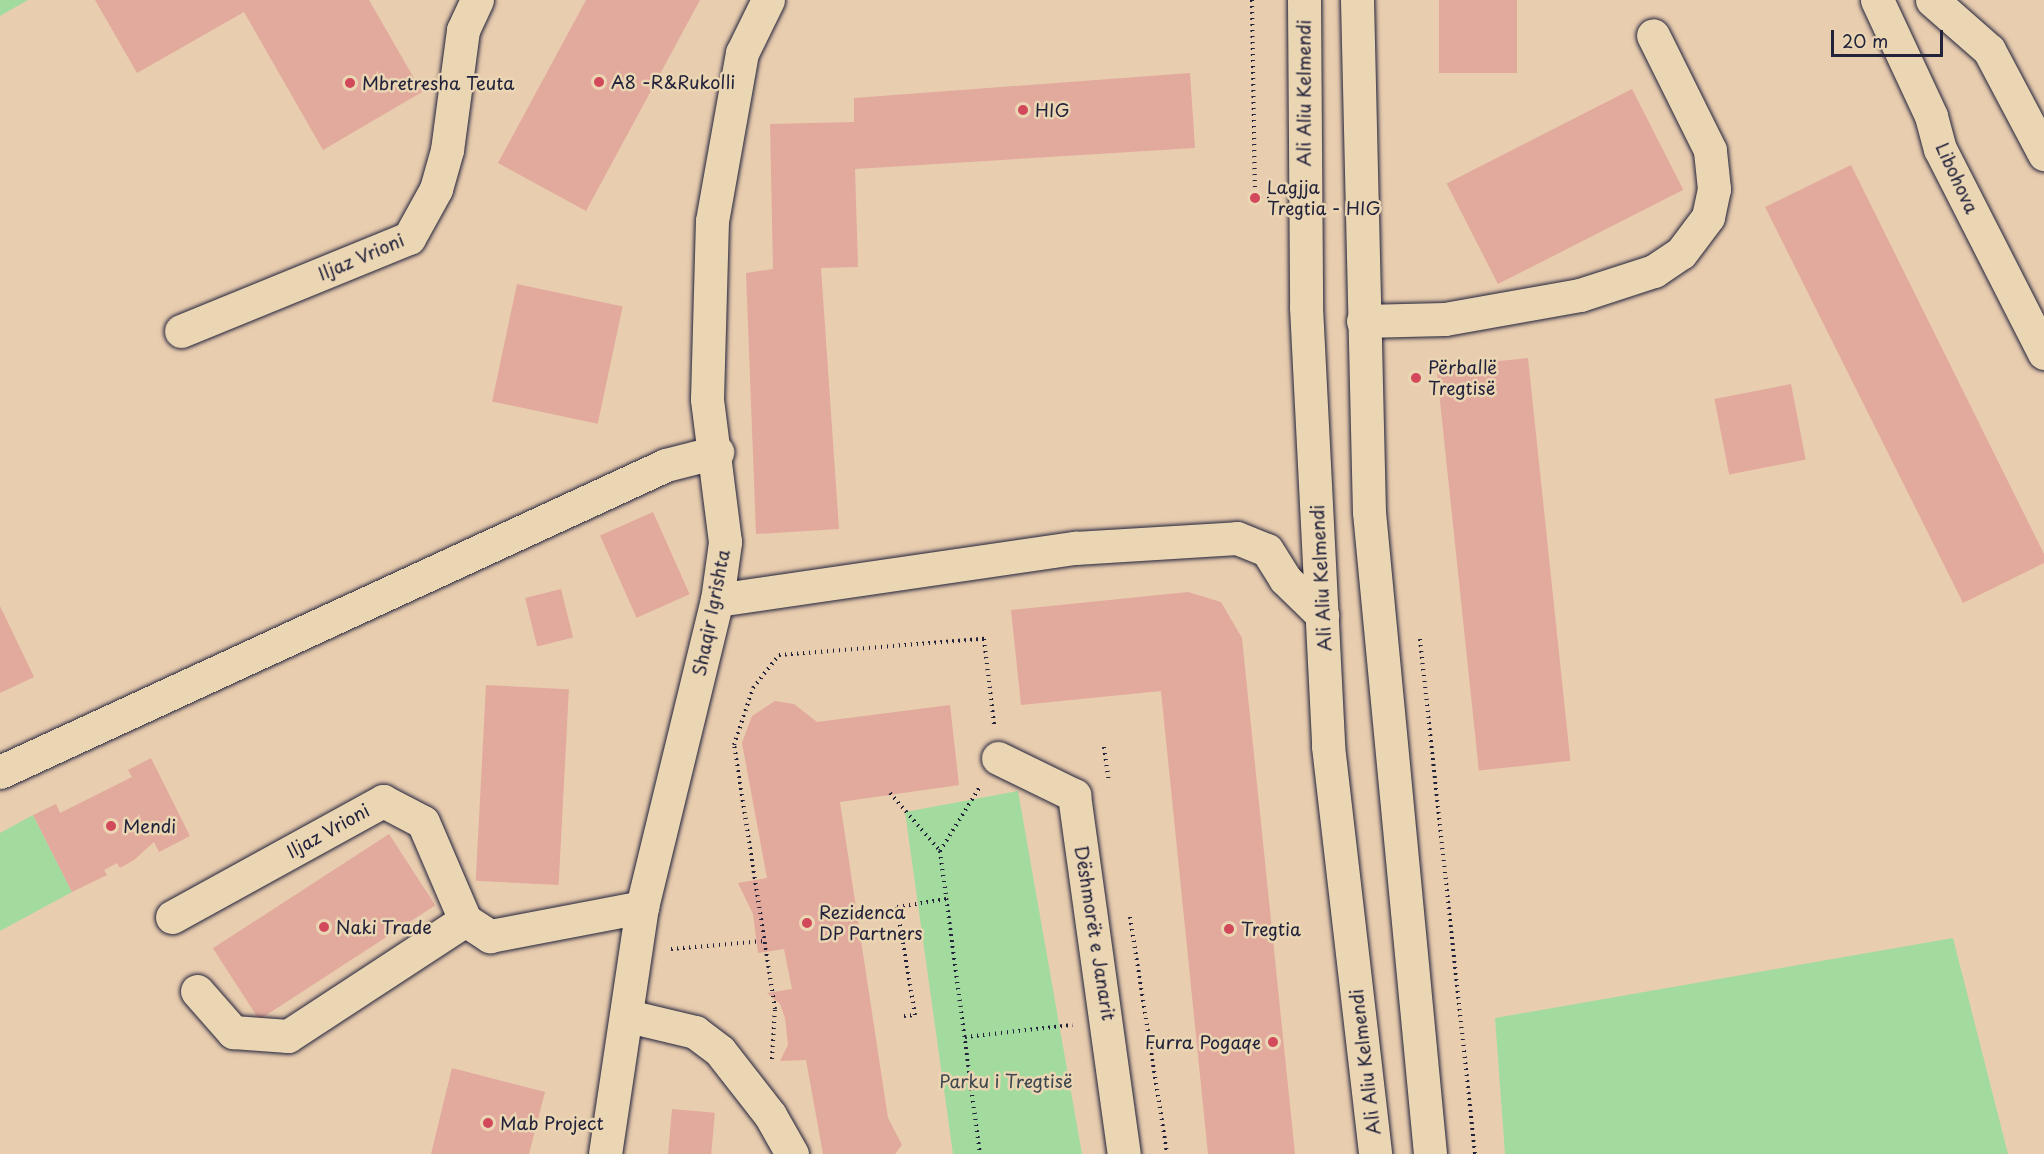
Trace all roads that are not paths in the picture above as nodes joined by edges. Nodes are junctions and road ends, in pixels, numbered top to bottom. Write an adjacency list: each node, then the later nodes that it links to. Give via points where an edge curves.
1 (477, 0): 10 (street, Iljaz Vrioni, via 463,30 439,179 428,212 409,238)
2 (768, 0): 12 (street, Shaqir Igrishta, via 742,53 712,220 707,399)
3 (1304, 0): 14 (street, Ali Aliu Kelmendi, via 1306,307)
4 (1357, 0): 9 (street)
5 (1877, 0): 11 (street, Libohova, via 1931,116 1940,149)
6 (1932, 0): 8 (street, via 1989,50)
7 (1653, 35): 9 (street, via 1710,150 1714,189 1699,235 1654,271 1592,292 1412,321)
8 (2044, 154)
9 (1363, 321): 26 (street, via 1369,512)
10 (181, 331)
11 (2044, 353)
12 (717, 452): 13 (street, Shaqir Igrishta, via 725,542); 16 (street, via 666,465)
13 (717, 600): 14 (street, via 1075,548 1237,538 1267,550 1284,579); 17 (street, Shaqir Igrishta)
14 (1322, 615): 25 (street, Ali Aliu Kelmendi, via 1328,746)
15 (998, 758): 24 (street, Dëshmorët e Janarit, via 1074,795 1110,1021)
16 (0, 772)
17 (642, 907): 19 (street, via 490,936); 21 (street, Shaqir Igrishta)
18 (172, 917): 19 (street, Iljaz Vrioni, via 383,801 423,822)
19 (465, 920): 20 (street, via 288,1036 233,1032)
20 (197, 991)
21 (628, 1016): 22 (street, Shaqir Igrishta); 23 (street, via 695,1032 720,1051 770,1114)
22 (605, 1154)
23 (792, 1154)
24 (1124, 1154)
25 (1375, 1154)
26 (1430, 1154)

